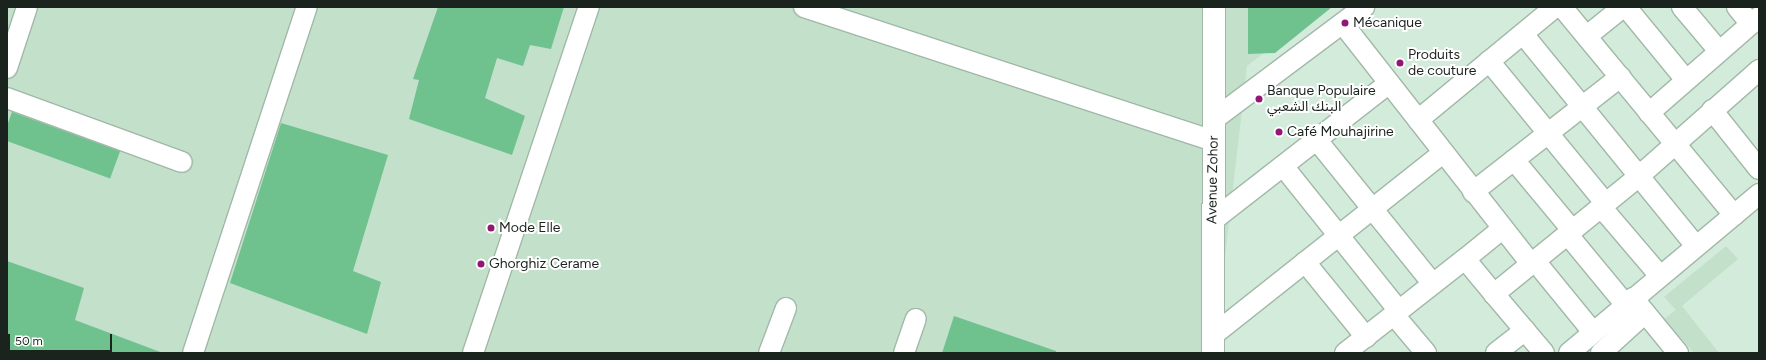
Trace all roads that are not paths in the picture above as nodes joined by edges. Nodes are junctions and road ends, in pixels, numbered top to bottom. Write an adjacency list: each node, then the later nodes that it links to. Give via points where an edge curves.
1 (27, 7): 18 (street)
2 (307, 7): 63 (street)
3 (589, 7): 64 (street)
4 (804, 7): 28 (street)
5 (1214, 7): 28 (main road, Avenue Zohor)
6 (1364, 7): 13 (street)
7 (1555, 7): 14 (street)
8 (1562, 7): 15 (street)
9 (1625, 7): 15 (street); 21 (street)
10 (1682, 7): 16 (street)
11 (1738, 7): 12 (street)
12 (1755, 21): 16 (street)
13 (1342, 24): 22 (street); 28 (street)
14 (1523, 34): 17 (street); 24 (street)
15 (1587, 36): 19 (street)
16 (1719, 51): 21 (street)
17 (1489, 61): 27 (street); 29 (street)
18 (7, 68)
19 (1620, 77): 24 (street); 26 (street)
20 (1756, 79): 25 (street)
21 (1686, 80): 26 (street)
22 (1389, 83): 27 (street); 30 (street)
23 (7, 98): 34 (street)
24 (1582, 107): 29 (street); 37 (street)
25 (1712, 110): 31 (street); 36 (street)
26 (1649, 113): 31 (street)
27 (1418, 120): 32 (street)
28 (1213, 131): 43 (main road, Avenue Zohor)
29 (1548, 133): 33 (street); 40 (street)
30 (1316, 139): 35 (street); 41 (street)
31 (1674, 144): 37 (street); 42 (street)
32 (1443, 153): 38 (street); 41 (street)
33 (1514, 160): 38 (street); 45 (street)
34 (182, 162)
35 (1283, 166): 43 (street); 46 (street)
36 (1759, 169)
37 (1638, 177): 40 (street); 47 (street)
38 (1473, 192): 44 (street)
39 (1759, 194): 42 (street)
40 (1604, 206): 45 (street); 51 (street)
41 (1373, 209): 46 (street); 52 (street)
42 (1734, 215): 47 (street)
43 (1212, 221): 61 (main road, Avenue Zohor)
44 (1502, 229): 48 (street); 50 (street)
45 (1571, 233): 50 (street); 54 (street)
46 (1339, 236): 49 (street); 56 (street)
47 (1696, 245): 51 (street)
48 (1465, 259): 52 (street); 53 (street)
49 (1305, 262): 61 (street); 62 (street)
50 (1533, 263): 53 (street); 60 (street)
51 (1660, 276): 54 (street)
52 (1433, 284): 56 (street)
53 (1494, 294): 59 (street)
54 (1629, 301): 57 (street); 60 (street)
55 (786, 308): 65 (street)
56 (1396, 313): 62 (street); 68 (street)
57 (1645, 314): 72 (street); 73 (street)
58 (916, 319): 66 (street)
59 (1525, 330): 69 (street); 70 (street)
60 (1593, 332): 71 (street)
61 (1212, 344)
62 (1366, 344): 67 (street)
63 (193, 353)
64 (473, 353)
65 (769, 353)
66 (904, 353)
67 (1345, 353)
68 (1426, 353)
69 (1496, 353)
70 (1544, 353)
71 (1568, 353)
72 (1601, 353)
73 (1678, 353)

